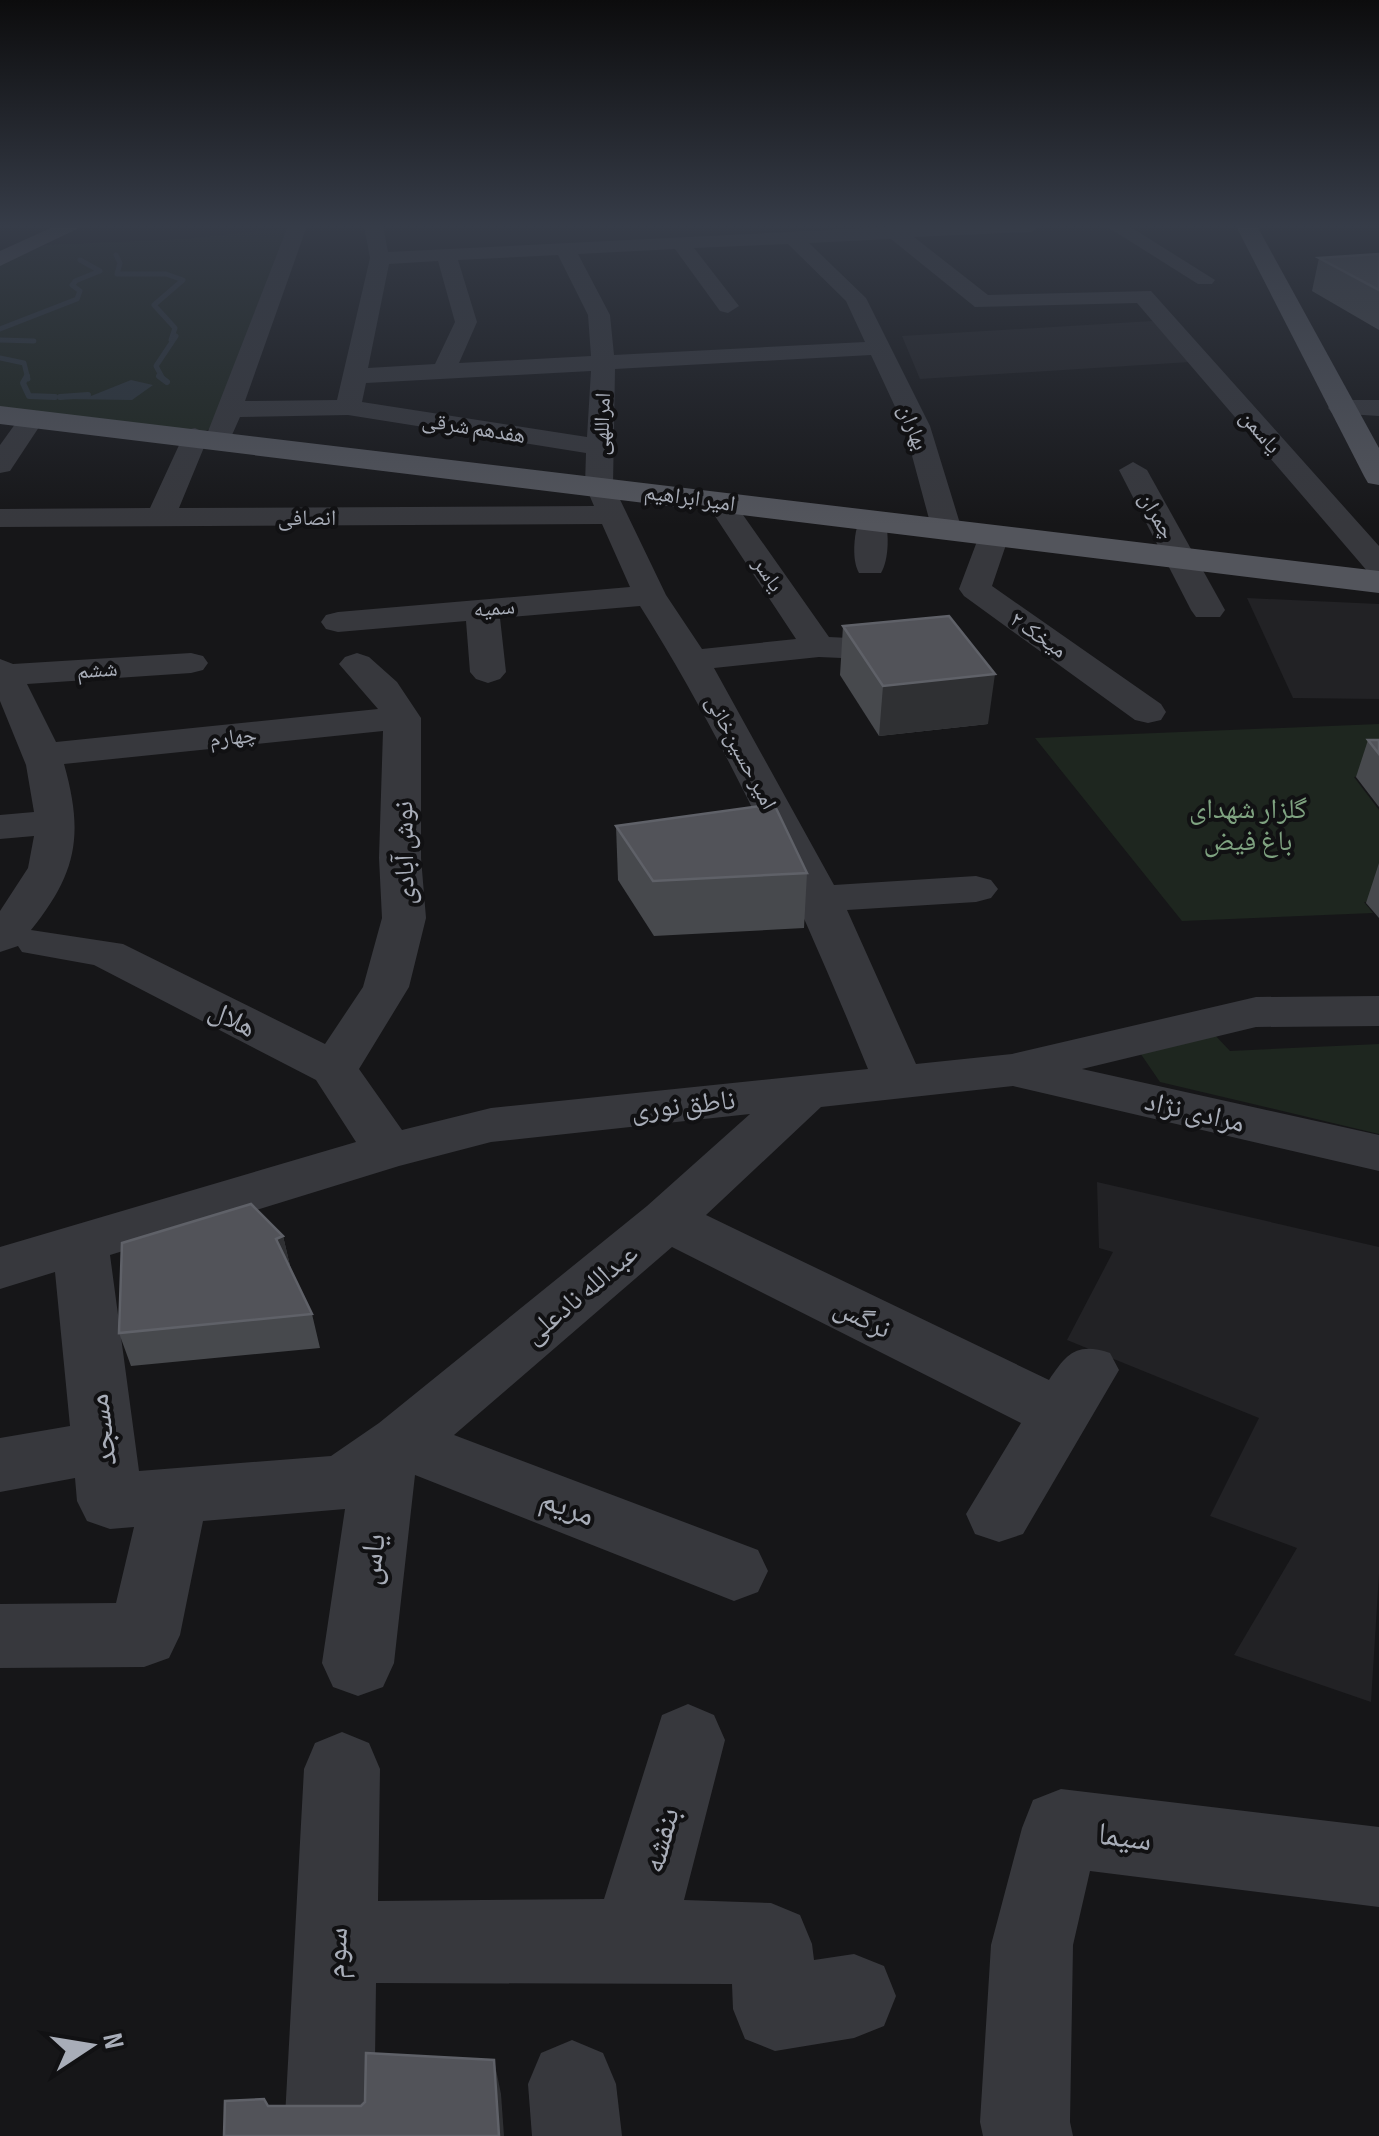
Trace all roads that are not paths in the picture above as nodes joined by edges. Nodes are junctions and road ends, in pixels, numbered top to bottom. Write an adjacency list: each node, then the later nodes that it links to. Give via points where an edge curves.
1 (257, 326): 18 (street)
2 (365, 326): 13 (street)
3 (464, 326): 12 (street)
4 (600, 326): 11 (street, امراللهی)
5 (731, 326): 10 (street)
6 (868, 326): 9 (street, بهاران)
7 (1169, 326): 37 (street, یاسمن)
8 (1298, 326): 14 (main road)
9 (879, 348): 10 (street); 31 (street, بهاران, via 917,426)
10 (743, 355): 11 (street, via 672,351)
11 (603, 362): 12 (street); 23 (street, امراللهی)
12 (444, 371): 13 (street)
13 (354, 376): 16 (street)
14 (1341, 408): 15 (street); 22 (main road)
15 (1379, 408)
16 (347, 412): 18 (street, هفدهم شرقی); 23 (street, هفدهم شرقی)
17 (16, 416): 18 (main road, امیر ابراهیم); 20 (street)
18 (215, 428): 19 (main road, امیر ابراهیم); 26 (street)
19 (382, 458): 23 (main road, امیر ابراهیم); 25 (street)
20 (0, 465)
21 (1133, 470): 35 (street, چمران)
22 (1379, 476)
23 (604, 483): 24 (main road, امیر ابراهیم); 25 (street, انصافی); 39 (street, امیر حسین‌خانی)
24 (718, 500): 30 (main road, امیر ابراهیم); 43 (street, یاسر)
25 (363, 516): 27 (street, انصافی)
26 (161, 517): 27 (street, انصافی); 29 (street, انصافی)
27 (254, 517): 34 (street)
28 (0, 518): 29 (street, انصافی)
29 (88, 518): 33 (street)
30 (872, 522): 31 (main road, امیر ابراهیم); 36 (street)
31 (947, 530): 32 (main road, امیر ابراهیم)
32 (994, 536): 35 (main road, امیر ابراهیم); 50 (street, میخک ۲, via 975,589)
33 (70, 546)
34 (239, 553)
35 (1184, 559): 38 (main road, امیر ابراهیم); 41 (street, چمران)
36 (870, 566)
37 (1379, 566)
38 (1379, 582)
39 (650, 595): 40 (street, سمیه); 45 (street, امیر حسین‌خانی)
40 (482, 608): 42 (street, سمیه); 48 (street)
41 (1208, 610)
42 (338, 622)
43 (818, 647): 44 (street); 45 (street)
44 (924, 652)
45 (692, 660): 56 (street, امیر حسین‌خانی)
46 (191, 663): 49 (street, ششم)
47 (358, 664): 51 (street, via 384,690)
48 (488, 672)
49 (7, 690): 52 (street)
50 (1148, 712)
51 (402, 729): 52 (street, چهارم); 59 (street, نوش آبادی, via 404,918 386,987)
52 (43, 756): 53 (street)
53 (54, 822): 54 (street); 57 (street, via 50,866)
54 (0, 827)
55 (976, 889): 56 (street)
56 (820, 900): 61 (street, امیر حسین‌خانی)
57 (16, 924): 59 (street, هلال, via 107,954)
58 (1379, 1011): 60 (street, ناطق نوری, via 1256,1012)
59 (334, 1069): 63 (street, هلال)
60 (1012, 1070): 61 (street, ناطق نوری); 64 (street, مرادی نژاد)
61 (898, 1080): 62 (street, ناطق نوری)
62 (807, 1091): 63 (street, ناطق نوری, via 491,1125); 65 (street, عبدالله نادعلی)
63 (389, 1151): 66 (street, ناطق نوری)
64 (1379, 1152)
65 (667, 1220): 69 (street, عبدالله نادعلی); 72 (street, نرگس, via 1074,1391)
66 (80, 1244): 67 (street, ناطق نوری); 68 (street, مسجد)
67 (0, 1268)
68 (103, 1448): 70 (street); 71 (street, مسجد, via 110,1501)
69 (377, 1459): 71 (street, مسجد); 73 (street, مریم); 75 (street, یاس)
70 (0, 1465)
71 (175, 1496): 74 (street, via 144,1635)
72 (1000, 1514)
73 (734, 1571)
74 (0, 1636)
75 (358, 1663)
76 (688, 1740): 79 (street, بنفشه)
77 (342, 1769): 80 (street, سوم)
78 (1379, 1868): 83 (street, سیما, via 1061,1828 1032,1946)
79 (633, 1940): 80 (street); 81 (street, via 771,1944 775,2010)
80 (335, 1942): 82 (street, سوم)
81 (854, 1996)
82 (329, 2136)
83 (1028, 2136)

